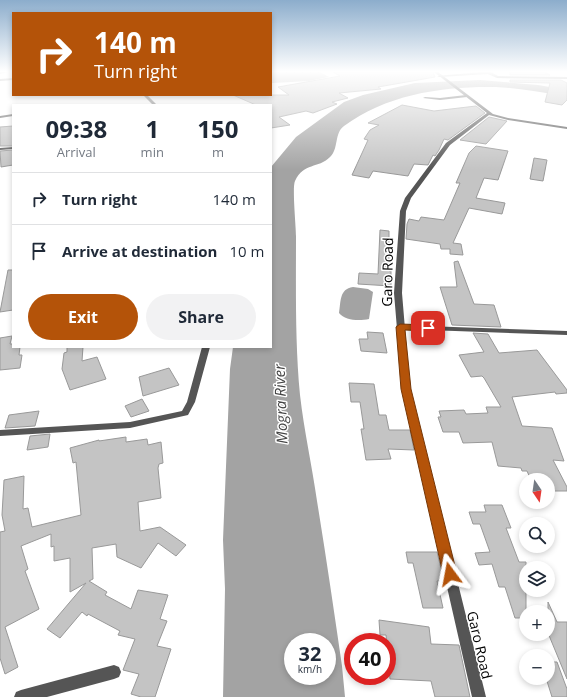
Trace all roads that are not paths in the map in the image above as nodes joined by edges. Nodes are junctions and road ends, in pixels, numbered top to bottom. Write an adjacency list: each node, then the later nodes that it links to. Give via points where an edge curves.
1 (478, 105): 2 (street)
2 (489, 113): 5 (street, via 508,119); 8 (street, Garo Road, via 448,144 408,198 403,212 398,293)
3 (12, 115): 4 (street)
4 (0, 117)
5 (567, 128)
6 (12, 148): 7 (street)
7 (0, 150)
8 (400, 327): 9 (street); 14 (street, Garo Road, via 406,389)
9 (567, 333)
10 (206, 348): 11 (street, via 191,402 185,413 130,425)
11 (0, 433)
12 (114, 672): 13 (street)
13 (20, 697)
14 (479, 697)

